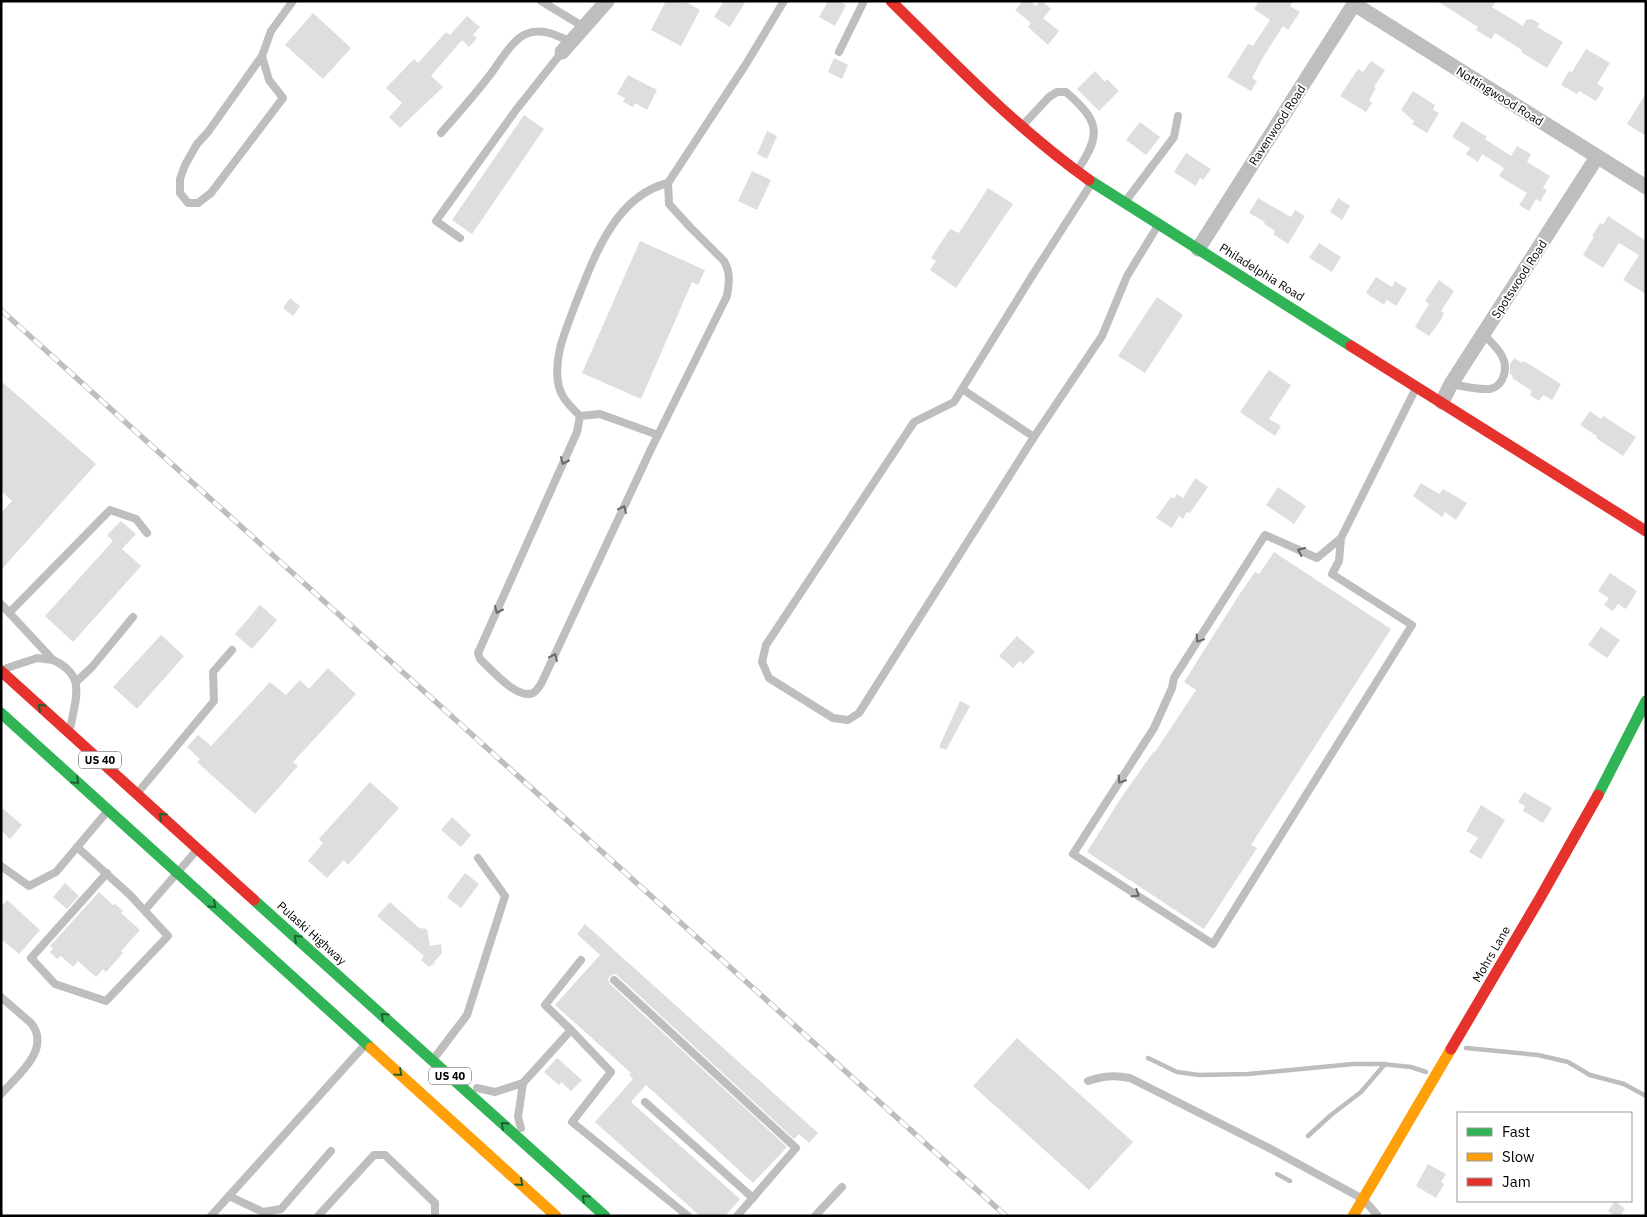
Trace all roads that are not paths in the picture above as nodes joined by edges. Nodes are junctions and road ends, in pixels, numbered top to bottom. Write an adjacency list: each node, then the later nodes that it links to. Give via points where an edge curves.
1 (293, 1): 11 (lane, via 271,31)
2 (541, 1): 8 (lane)
3 (607, 1): 8 (street)
4 (784, 1): 18 (lane)
5 (864, 1): 10 (lane)
6 (890, 1): 13 (main road, Philadelphia Road)
7 (1355, 3): 15 (street, Nottingwood Road); 23 (street, Ravenwood Road)
8 (584, 27): 9 (street)
9 (566, 47): 14 (lane, via 554,35 526,34); 22 (lane, via 436,221)
10 (839, 52)
11 (262, 56): 11 (lane, via 185,164 180,193 188,203 198,203 211,193 283,98 269,80)
12 (1178, 116): 20 (lane, via 1174,137)
13 (1022, 126): 16 (main road, Philadelphia Road); 16 (lane, via 1049,98 1057,92 1066,92 1082,106 1092,120 1094,131 1090,152)
14 (440, 133)
15 (1597, 157): 19 (street, Nottingwood Road); 24 (street, Spotswood Road)
16 (1077, 171): 17 (main road, Philadelphia Road)
17 (1092, 182): 20 (main road, Philadelphia Road); 27 (lane)
18 (668, 183): 29 (lane, via 654,186 632,203 606,234 592,261 559,348 558,382 564,400); 30 (lane, via 669,204 724,261 730,278 727,296)
19 (1646, 187)
20 (1124, 204): 21 (main road, Philadelphia Road)
21 (1158, 225): 23 (main road, Philadelphia Road); 31 (lane, via 1127,276 1102,336)
22 (460, 238)
23 (1198, 249): 26 (main road, Philadelphia Road)
24 (1483, 334): 25 (street, Spotswood Road); 25 (lane, via 1504,358 1503,379 1491,389)
25 (1451, 384): 28 (street, Spotswood Road)
26 (1417, 386): 28 (main road, Philadelphia Road); 34 (lane)
27 (962, 389): 31 (lane); 31 (lane, via 954,402 914,422 766,645 762,662 769,678 833,718 848,720 859,712)
28 (1442, 402): 32 (main road, Philadelphia Road)
29 (580, 416): 30 (lane, via 600,414); 30 (lane, one-way to 30, via 577,432 478,653 480,659 516,692 534,693 541,684)
30 (658, 435)
31 (1034, 437)
32 (1646, 531)
33 (147, 534): 36 (lane, via 136,519 110,510)
34 (1340, 538): 34 (lane, one-way to 34, via 1317,558 1265,535 1174,678 1154,728 1073,854 1213,944 1412,625 1332,574 1339,561)
35 (1, 604): 36 (lane)
36 (9, 613): 39 (lane)
37 (133, 617): 41 (lane)
38 (232, 650): 45 (lane, via 213,672 214,701)
39 (53, 660): 40 (lane, via 37,658); 41 (lane, via 64,665)
40 (1, 671): 44 (main road, Pulaski Highway / US 40, one-way to 40)
41 (76, 682): 44 (lane)
42 (1646, 701): 70 (main road, Mohrs Lane, via 1549,882)
43 (1, 713): 46 (main road, US 40, one-way to 46)
44 (70, 732): 45 (main road, Pulaski Highway / US 40)
45 (137, 794): 48 (main road, Pulaski Highway / US 40, one-way to 45)
46 (108, 810): 47 (lane); 52 (main road, US 40)
47 (77, 847): 50 (lane, via 56,872 28,886); 51 (lane)
48 (198, 848): 52 (lane); 59 (main road, Pulaski Highway / US 40, one-way to 48)
49 (478, 858): 59 (lane, via 505,896 467,1015)
50 (1, 866)
51 (106, 873): 53 (lane); 53 (lane, via 30,958 55,984 106,1000 168,936)
52 (177, 873): 53 (lane); 58 (main road, US 40, one-way to 58)
53 (145, 910)
54 (581, 960): 57 (lane, via 545,1005)
55 (614, 980): 69 (lane, via 796,1148)
56 (1, 997): 63 (lane, via 31,1023 38,1038 33,1058)
57 (571, 1030): 61 (lane); 76 (lane, via 611,1072 572,1122)
58 (366, 1044): 68 (lane); 74 (main road, US 40, one-way to 74)
59 (433, 1060): 62 (main road, Pulaski Highway / US 40)
60 (1088, 1081): 70 (lane, via 1102,1076 1130,1078)
61 (523, 1083): 62 (lane, via 495,1092); 65 (lane, via 518,1117)
62 (460, 1085): 65 (main road, Pulaski Highway / US 40, one-way to 62)
63 (1, 1094)
64 (645, 1102): 69 (lane)
65 (525, 1144): 75 (main road, Pulaski Highway / US 40, one-way to 65)
66 (331, 1151): 68 (lane, via 281,1209 264,1212)
67 (842, 1187): 78 (lane)
68 (229, 1196): 71 (lane)
69 (753, 1198): 77 (lane)
70 (1363, 1199): 79 (main road, Mohrs Lane); 80 (lane)
71 (211, 1216)
72 (318, 1216): 73 (lane, via 374,1155 385,1155 435,1203)
73 (435, 1216)
74 (556, 1216)
75 (605, 1216)
76 (688, 1216)
77 (737, 1216)
78 (815, 1216)
79 (1353, 1216)
80 (1378, 1216)

